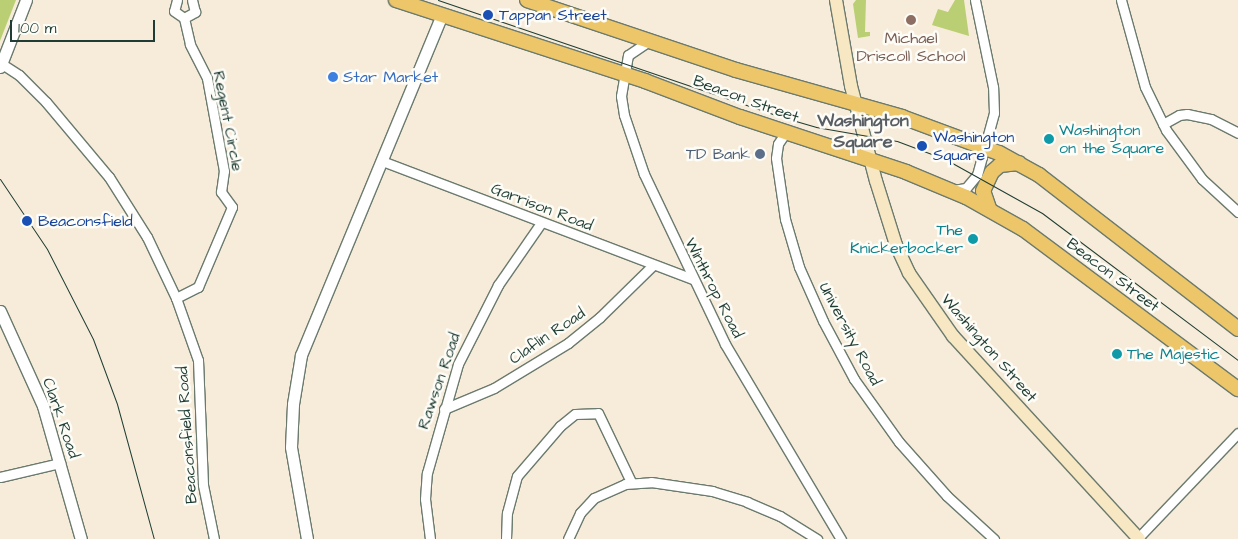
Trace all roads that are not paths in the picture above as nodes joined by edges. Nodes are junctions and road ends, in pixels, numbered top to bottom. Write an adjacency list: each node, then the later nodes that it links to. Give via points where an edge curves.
1 (26, 0): 12 (street)
2 (177, 0): 10 (street, Regent Circle, via 174,11)
3 (192, 0): 10 (street, via 195,12)
4 (396, 0): 9 (main road, Beacon Street)
5 (527, 0): 11 (main road, Beacon Street)
6 (836, 0): 14 (main road, Washington Street)
7 (975, 0): 18 (street, via 994,95)
8 (1121, 0): 15 (street, via 1145,87)
9 (442, 15): 13 (main road, Beacon Street); 20 (street)
10 (184, 18): 28 (street, Regent Circle, via 190,44 207,78 224,171 221,192 232,207 198,286)
11 (649, 41): 13 (street, Winthrop Road, via 629,52); 14 (main road, Beacon Street)
12 (1, 65): 28 (street, Beaconsfield Road, via 17,73 46,102 109,177 139,223)
13 (624, 74): 16 (main road, Beacon Street); 27 (street, Winthrop Road, via 622,106 628,128 655,202)
14 (856, 104): 18 (main road, Beacon Street, via 918,122); 19 (main road, Washington Street)
15 (1163, 124): 17 (street, via 1187,114 1211,119); 24 (street, via 1194,170)
16 (786, 132): 19 (main road, Beacon Street); 46 (street, University Road, via 778,144 776,158 785,218 799,267 823,321 854,379 899,442 947,496)
17 (1238, 133)
18 (987, 148): 21 (main road, Beacon Street); 22 (street, via 974,180 966,188)
19 (871, 160): 22 (main road, Beacon Street); 37 (main road, Washington Street, via 896,245 933,311)
20 (382, 161): 25 (street, Garrison Road); 40 (street, via 301,355 293,404 291,447)
21 (1020, 163): 23 (main road, via 1000,165 992,172 983,191); 30 (main road, Beacon Street)
22 (951, 190): 23 (main road, Beacon Street)
23 (989, 208): 31 (main road, Beacon Street, via 1034,237)
24 (1238, 212)
25 (541, 223): 26 (street, Garrison Road); 32 (street, Rawson Road, via 470,335)
26 (652, 266): 27 (street, Garrison Road); 32 (street, Claflin Road, via 568,343 494,388)
27 (692, 279): 45 (street, Winthrop Road, via 758,403)
28 (176, 298): 39 (street, Beaconsfield Road, via 198,366 202,476)
29 (0, 311): 34 (street, Clark Road, via 43,406)
30 (1238, 329)
31 (1238, 389)
32 (444, 409): 41 (street, Rawson Road, via 425,485)
33 (1238, 434): 37 (street)
34 (60, 463): 35 (street); 38 (street, Clark Road)
35 (0, 477)
36 (631, 482): 42 (street, via 598,413 585,411 570,417 518,474 507,513); 43 (street, via 591,500 575,521); 44 (street, via 667,483 726,495 774,513)
37 (1138, 538)
38 (81, 539)
39 (214, 539)
40 (307, 539)
41 (430, 539)
42 (506, 539)
43 (568, 539)
44 (817, 539)
45 (841, 539)
46 (994, 539)

